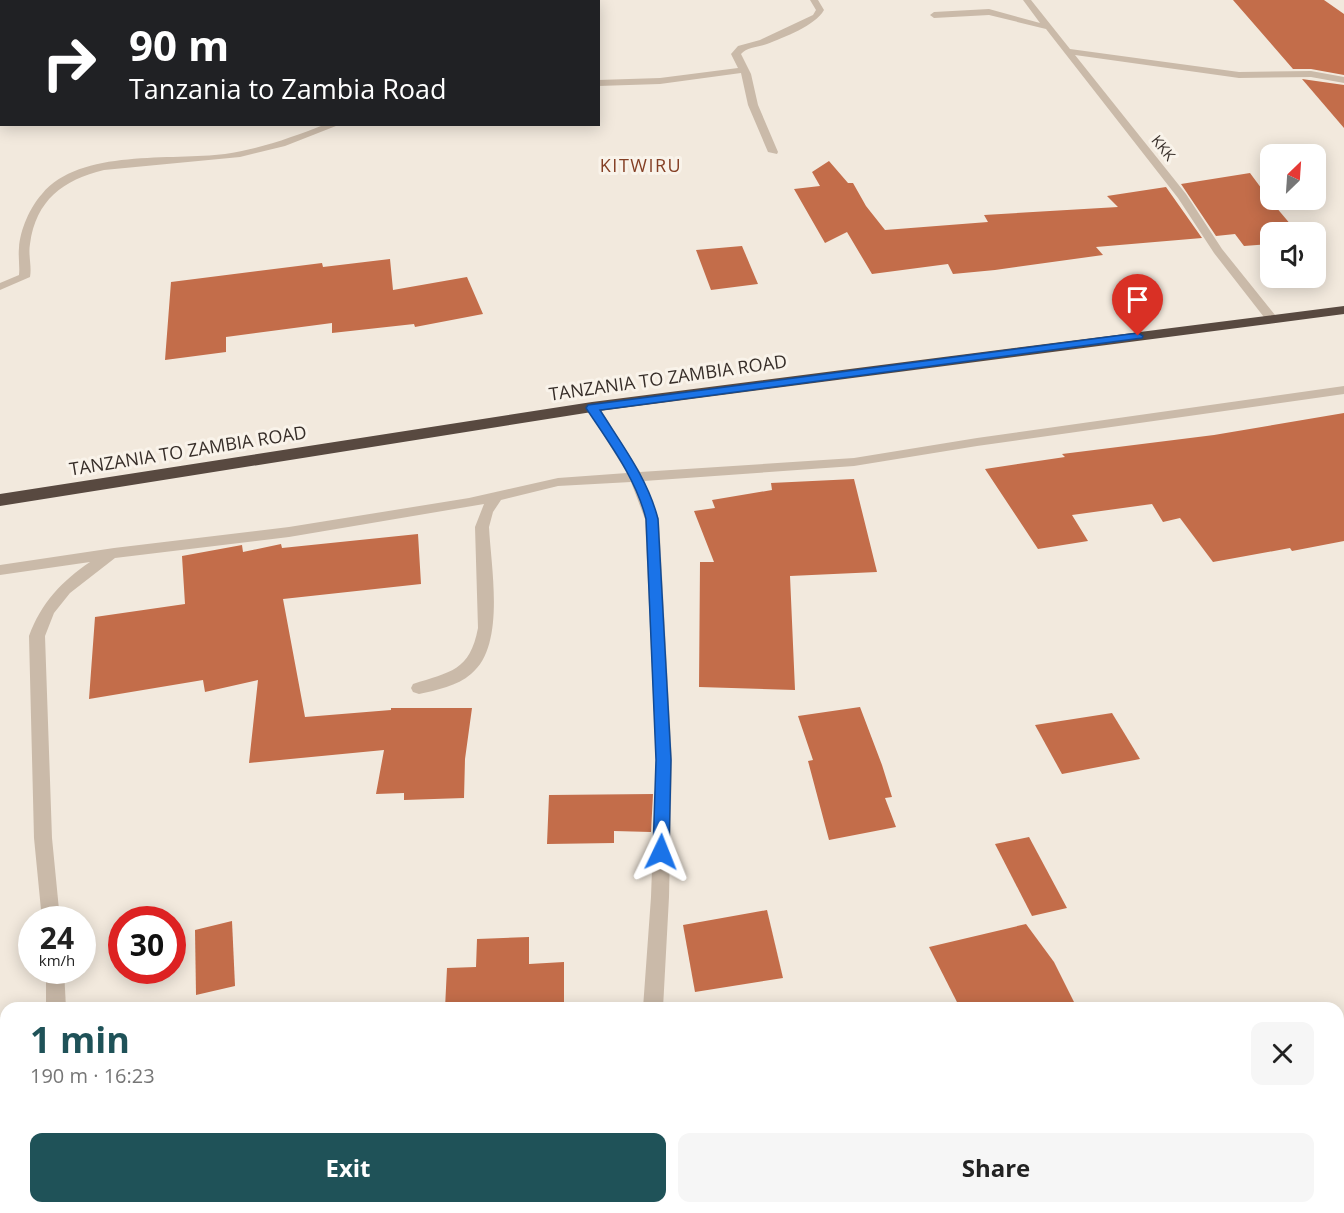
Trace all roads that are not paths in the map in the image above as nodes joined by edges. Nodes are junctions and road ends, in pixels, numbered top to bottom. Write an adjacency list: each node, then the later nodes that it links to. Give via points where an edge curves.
1 (814, 0): 6 (street, via 820,10 816,17 738,51 735,57)
2 (1027, 0): 4 (street, KKK)
3 (934, 15): 4 (street, via 989,12)
4 (1051, 28): 5 (street, KKK)
5 (1067, 51): 7 (street, via 1229,74 1311,74); 13 (street, KKK, via 1182,196)
6 (744, 70): 8 (street, via 669,80); 10 (street, via 753,105)
7 (1344, 80)
8 (600, 83)
9 (330, 126): 11 (street, via 232,156 114,166 71,176 53,187 43,200 24,243 24,277)
10 (773, 152)
11 (0, 287)
12 (1344, 310): 13 (highway, TANZANIA TO ZAMBIA ROAD)
13 (1270, 318): 15 (highway, TANZANIA TO ZAMBIA ROAD)
14 (1344, 390): 16 (street, via 854,462)
15 (592, 408): 16 (street); 18 (highway, TANZANIA TO ZAMBIA ROAD)
16 (634, 477): 17 (street, via 558,482); 25 (street, via 647,499 652,519 664,760)
17 (496, 497): 19 (street, via 289,532); 21 (street, via 486,510 482,527 484,645 464,673)
18 (0, 500)
19 (114, 553): 20 (street); 22 (street, via 61,592 40,624 37,636 43,838)
20 (0, 570)
21 (419, 688)
22 (50, 906)
23 (55, 984): 24 (street)
24 (56, 1002)
25 (653, 1002)

